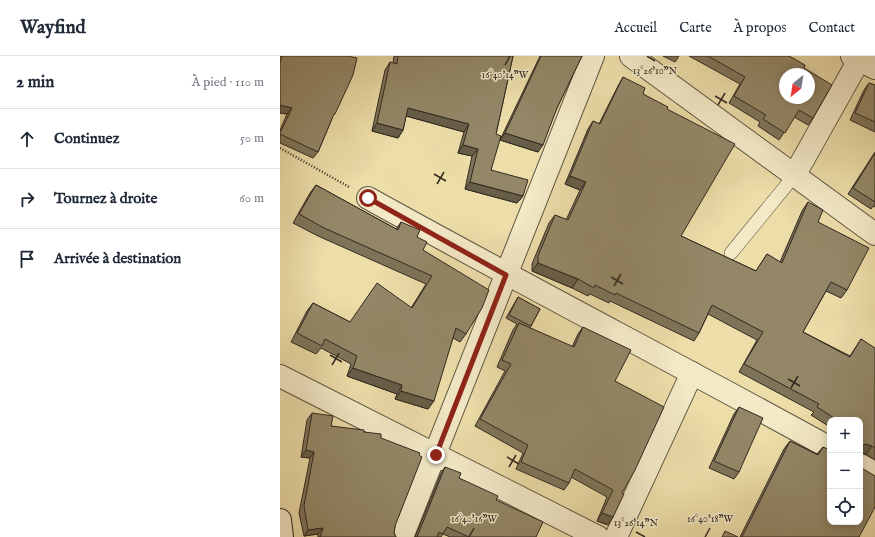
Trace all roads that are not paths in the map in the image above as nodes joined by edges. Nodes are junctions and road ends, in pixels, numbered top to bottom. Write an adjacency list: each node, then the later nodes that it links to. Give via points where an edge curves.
1 (593, 56): 8 (street)
2 (631, 56): 4 (street)
3 (862, 62): 4 (street)
4 (794, 176): 6 (street); 7 (lane)
5 (368, 198): 8 (street)
6 (875, 234)
7 (731, 253)
8 (506, 275): 9 (street); 12 (street)
9 (692, 373): 11 (street); 19 (street)
10 (280, 376): 12 (street)
11 (827, 446)
12 (436, 455): 17 (street); 18 (street)
13 (863, 467): 14 (street)
14 (875, 473)
15 (280, 520): 16 (street)
16 (282, 537)
17 (402, 537)
18 (598, 537)
19 (616, 537)

